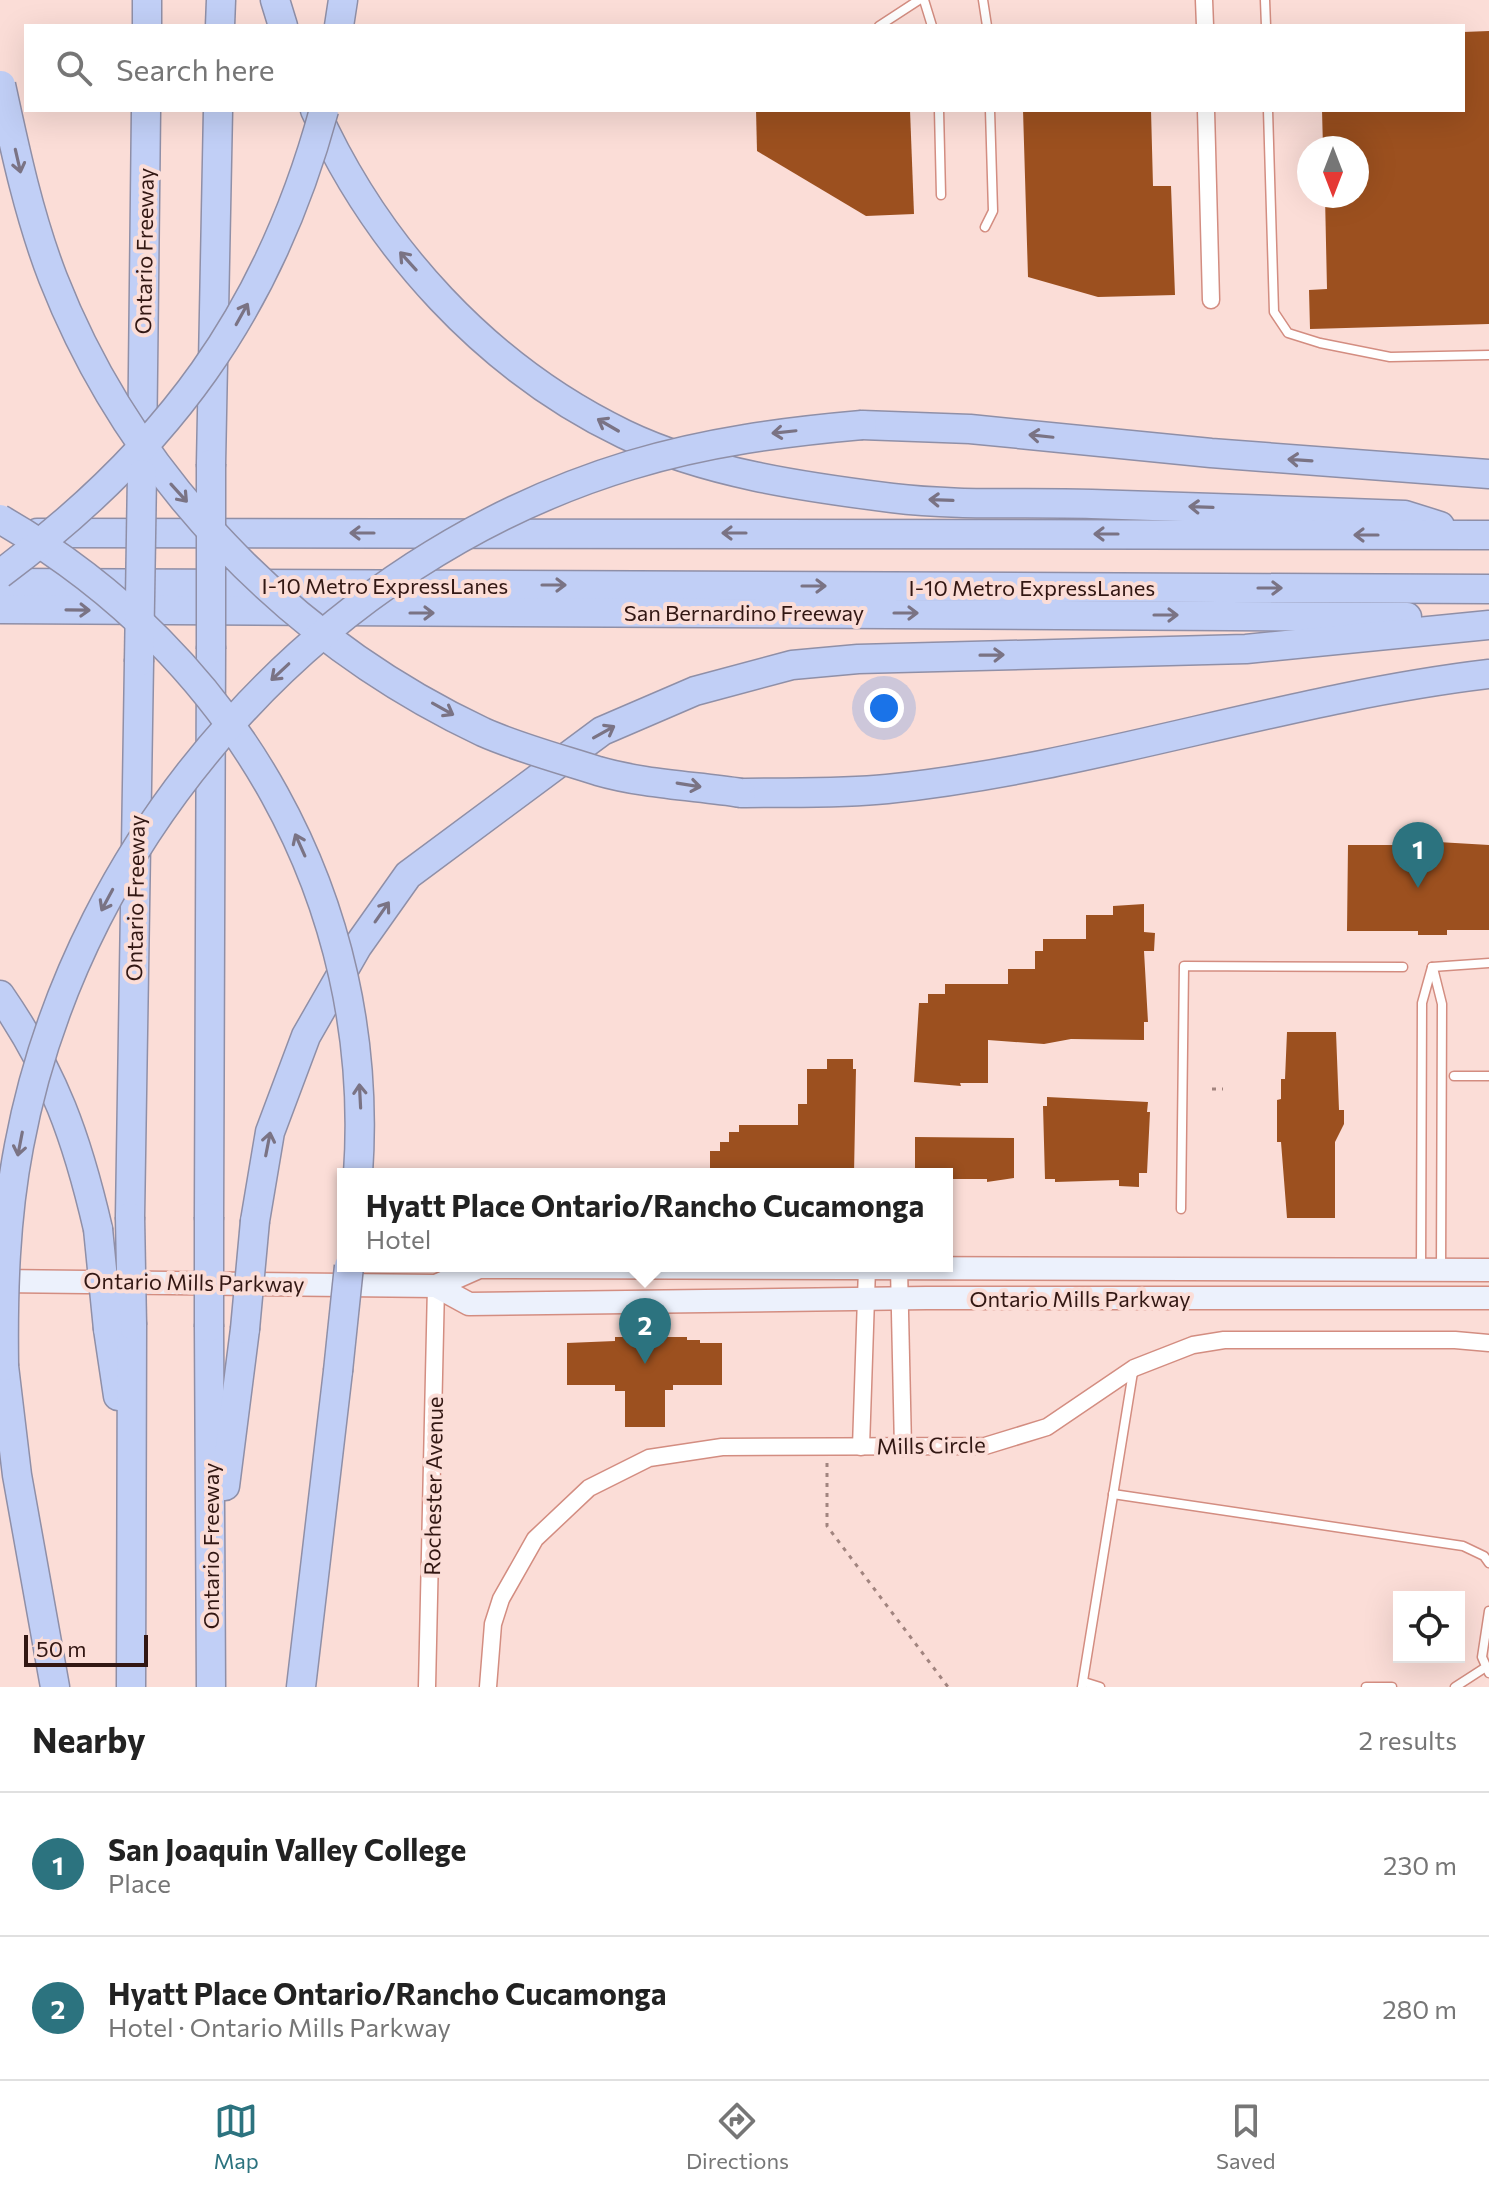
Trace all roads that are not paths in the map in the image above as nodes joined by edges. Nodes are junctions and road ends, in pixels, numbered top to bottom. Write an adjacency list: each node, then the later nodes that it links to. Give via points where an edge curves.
1 (147, 0): 9 (highway)
2 (221, 0): 10 (highway)
3 (275, 0): 11 (highway)
4 (343, 0): 12 (highway)
5 (922, 0): 13 (lane); 14 (lane)
6 (983, 0): 15 (lane)
7 (1204, 0): 16 (street)
8 (1265, 0): 17 (lane)
9 (147, 24)
10 (220, 24)
11 (282, 24)
12 (339, 24)
13 (882, 24)
14 (931, 24)
15 (987, 24)
16 (1205, 24)
17 (1266, 24)
18 (0, 73): 19 (highway)
19 (1, 85): 42 (highway, one-way to 42, bridge, via 22,180 52,277 95,367 170,483 285,606 361,663 485,732 602,772 741,793 885,789 1000,772 1198,728)
20 (146, 112): 63 (highway, Ontario Freeway, bridge, via 130,1217)
21 (218, 112): 70 (highway, Ontario Freeway, bridge, via 211,464)
22 (316, 112): 35 (highway, one-way to 22, via 1405,515 895,499 743,472 626,435 500,354 448,306 396,248 360,196)
23 (323, 112): 36 (highway, one-way to 23, bridge, via 115,480 183,402 218,352 281,236)
24 (939, 112): 28 (lane)
25 (990, 112): 29 (lane, via 993,211)
26 (1206, 112): 30 (street)
27 (1268, 112): 31 (lane, via 1274,312 1288,333 1390,357)
28 (941, 195)
29 (985, 227)
30 (1211, 300)
31 (1489, 355)
32 (1489, 474): 74 (highway, one-way to 74, bridge, via 970,429 862,425 778,432 698,447 561,490 473,532 371,595 259,693 162,808 110,895 59,1003 33,1088 8,1215 4,1366 17,1475)
33 (0, 519): 49 (highway, one-way to 33, bridge, via 361,1100 339,952 288,818 248,748 154,633 76,568)
34 (0, 533): 35 (highway, one-way to 34)
35 (1480, 535)
36 (0, 574)
37 (0, 583): 38 (highway, I-10 Metro ExpressLanes, one-way to 38)
38 (1489, 589)
39 (0, 609): 40 (highway, San Bernardino Freeway, one-way to 40)
40 (1489, 617)
41 (1489, 625): 70 (highway, one-way to 41, bridge, via 270,1132 306,1036 357,947 408,875 602,731 695,691 792,665 1246,649)
42 (1489, 674)
43 (1489, 963): 45 (lane)
44 (1403, 967): 50 (lane, via 1184,966)
45 (1432, 967): 52 (lane, via 1422,1003); 52 (lane, via 1442,1004)
46 (0, 995): 63 (highway, bridge, via 55,1088 76,1139)
47 (1454, 1076): 48 (lane)
48 (1489, 1076)
49 (358, 1168)
50 (1181, 1209)
51 (953, 1268): 52 (main road, Ontario Mills Parkway)
52 (1431, 1270): 53 (main road, Ontario Mills Parkway)
53 (1489, 1270)
54 (348, 1272): 77 (highway, bridge)
55 (468, 1272): 59 (main road, Ontario Mills Parkway)
56 (867, 1272): 62 (street)
57 (899, 1272): 60 (street)
58 (0, 1281): 59 (main road, Ontario Mills Parkway)
59 (436, 1286): 62 (main road, Ontario Mills Parkway, via 469,1304); 78 (street, Rochester Avenue)
60 (899, 1298): 61 (main road, Ontario Mills Parkway); 62 (main road, Ontario Mills Parkway); 67 (street)
61 (1489, 1298)
62 (865, 1299): 66 (street)
63 (120, 1327): 75 (highway, Ontario Freeway, via 132,1485)
64 (1489, 1343): 65 (street, Mills Circle, via 1224,1340 1178,1349)
65 (1134, 1368): 67 (street, Mills Circle, via 1038,1431 985,1446); 68 (lane)
66 (861, 1447): 67 (street, Mills Circle); 79 (street, Mills Circle, via 675,1452 628,1466 577,1497 535,1539 501,1599 493,1624)
67 (903, 1448)
68 (1113, 1494): 69 (lane, via 1463,1546); 73 (lane)
69 (1489, 1563)
70 (211, 1598): 76 (highway, Ontario Freeway)
71 (1489, 1611): 72 (lane, via 1482,1657)
72 (1487, 1670): 83 (lane)
73 (1083, 1685): 80 (lane)
74 (55, 1687)
75 (131, 1687)
76 (211, 1687)
77 (301, 1687)
78 (427, 1687)
79 (488, 1687)
80 (1100, 1687)
81 (1366, 1687): 82 (lane)
82 (1392, 1687)
83 (1455, 1687)

